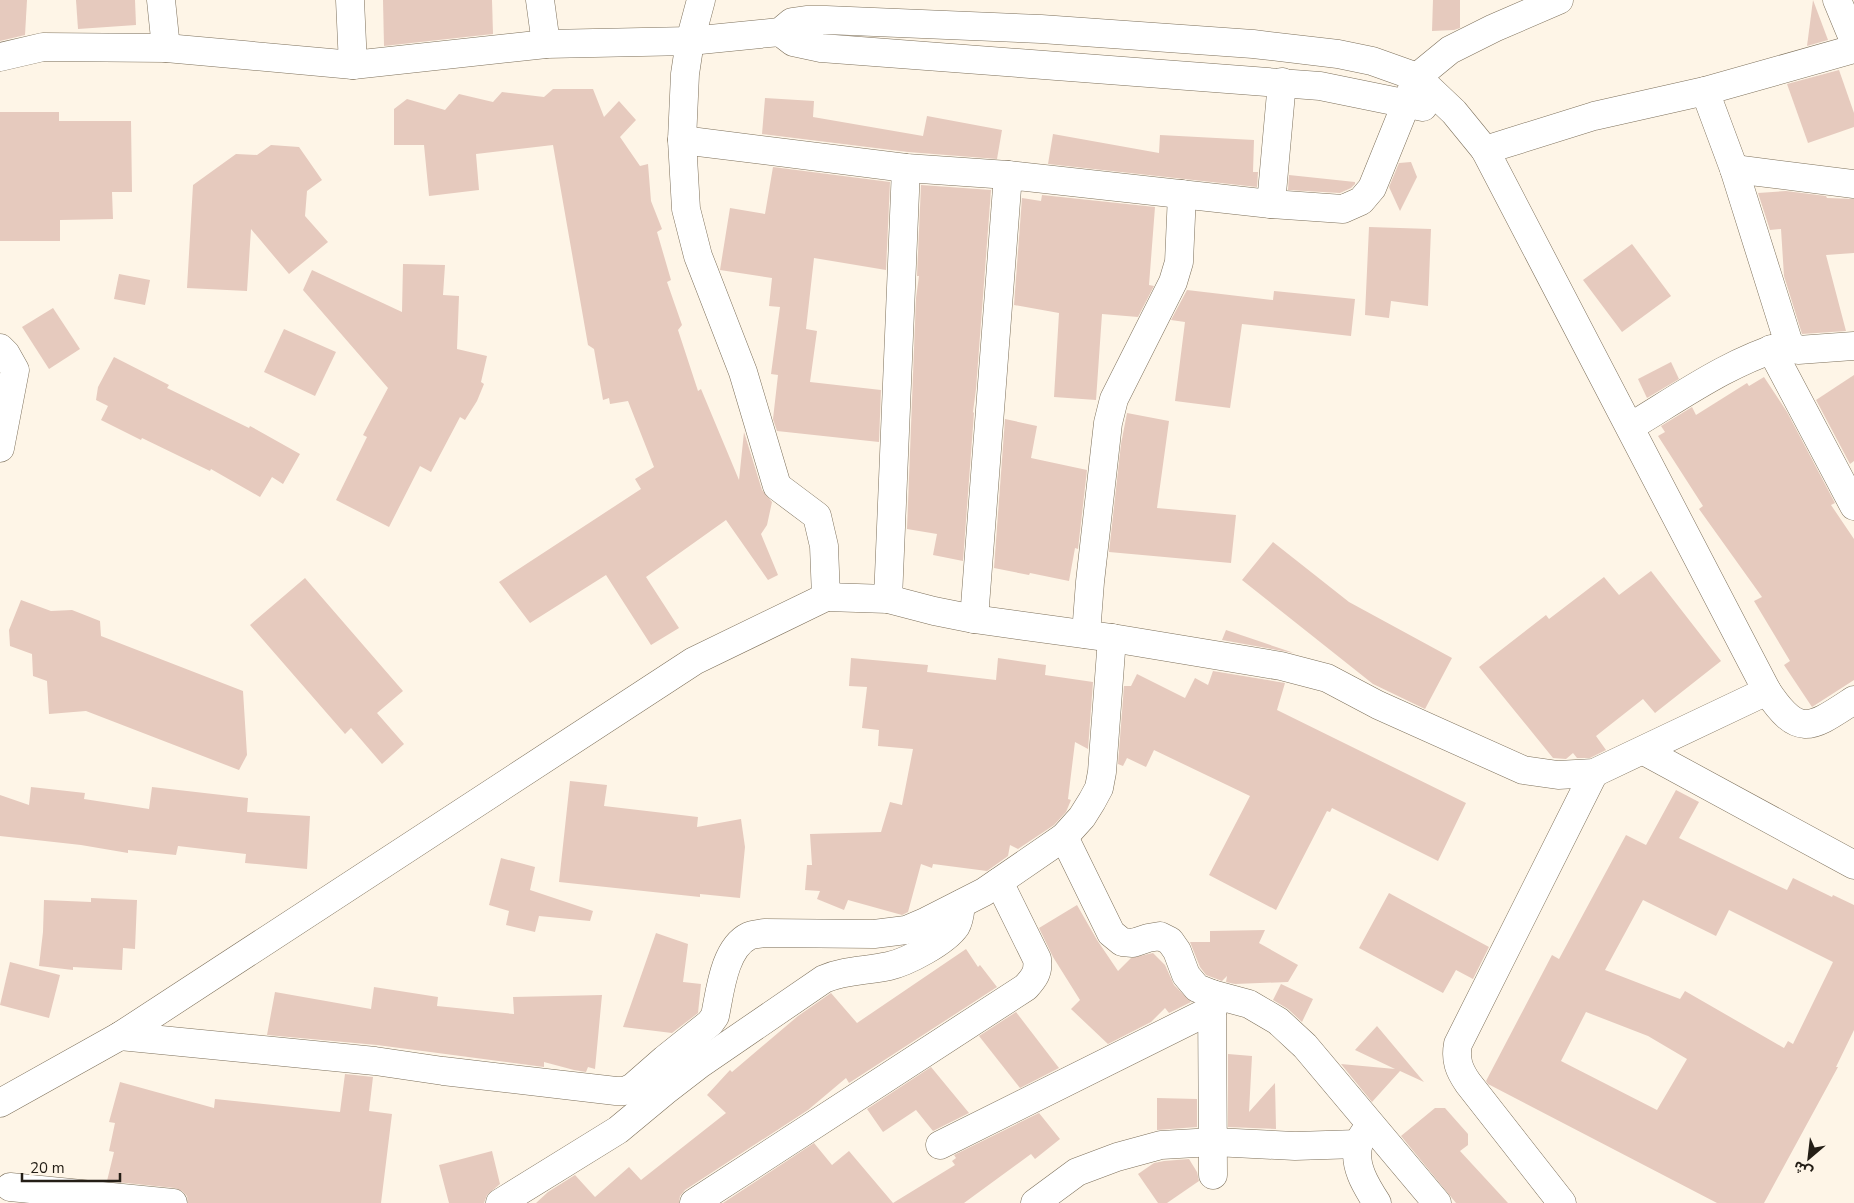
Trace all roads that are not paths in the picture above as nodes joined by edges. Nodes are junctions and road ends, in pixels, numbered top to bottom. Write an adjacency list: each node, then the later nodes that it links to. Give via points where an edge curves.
1 (161, 0): 11 (street)
2 (350, 0): 14 (street)
3 (540, 0): 10 (street)
4 (701, 0): 8 (street)
5 (1559, 0): 15 (street, via 1450,50)
6 (1837, 0): 9 (street)
7 (780, 32): 8 (street); 15 (street, via 792,22 806,20 1042,28 1253,44 1338,54); 16 (street, via 793,42 821,48)
8 (690, 41): 10 (street); 20 (street)
9 (1854, 41)
10 (546, 44): 14 (street)
11 (166, 48): 13 (street, via 43,47); 14 (street)
12 (1854, 49): 17 (street)
13 (0, 57)
14 (353, 65)
15 (1417, 77): 18 (street); 19 (street)
16 (1282, 82): 18 (street, via 1320,86); 27 (street)
17 (1705, 92): 21 (street, via 1594,116); 23 (street)
18 (1406, 104): 19 (street); 27 (street, via 1372,188 1361,201 1343,209)
19 (1454, 112): 21 (street)
20 (682, 140): 22 (street); 34 (street, via 686,209 698,256 743,372 777,486 817,516 824,546)
21 (1486, 150): 31 (street)
22 (906, 168): 24 (street); 35 (street)
23 (1734, 169): 25 (street); 29 (street)
24 (1008, 175): 26 (street); 36 (street)
25 (1854, 184)
26 (1182, 194): 27 (street); 37 (street, via 1179,262 1173,282 1114,399 1108,423 1090,582)
27 (1271, 204)
28 (1854, 346): 29 (street, via 1798,350)
29 (1780, 347): 31 (street, via 1722,372); 33 (street)
30 (0, 348): 32 (street, via 15,370)
31 (1630, 427): 38 (street)
32 (0, 448)
33 (1854, 506)
34 (826, 597): 35 (street); 47 (street, via 694,661)
35 (888, 599): 36 (street)
36 (974, 619): 37 (street)
37 (1099, 636): 41 (street, via 1281,666 1327,678 1378,705 1524,770 1558,775); 42 (street, via 1102,772 1099,788 1082,817)
38 (1767, 691): 39 (street, via 1780,711 1793,722 1808,724 1825,719); 40 (street)
39 (1854, 700)
40 (1644, 751): 41 (street); 43 (street)
41 (1594, 773): 60 (street, via 1458,1044 1456,1054 1457,1063 1468,1083)
42 (1064, 837): 44 (street); 46 (street, via 1111,933 1122,942 1133,943 1160,936 1170,941 1186,975)
43 (1854, 865)
44 (998, 882): 45 (street); 56 (street, via 1038,959 1034,978 1026,987)
45 (961, 904): 47 (street, via 906,930 874,934 764,933 748,936 728,958 715,1016 710,1023 625,1091 375,1061); 55 (street, via 960,918 947,937 890,966 836,974 824,979 700,1064 618,1130)
46 (1212, 1002): 49 (street, via 1249,1004 1278,1021 1305,1046); 50 (street); 51 (street)
47 (120, 1036): 48 (street)
48 (0, 1103)
49 (1364, 1134): 50 (street, via 1295,1146); 58 (street, via 1358,1165 1365,1186); 59 (street)
50 (1214, 1142): 52 (street); 57 (street, via 1161,1145 1117,1157 1077,1172)
51 (940, 1145)
52 (1213, 1175)
53 (10, 1187): 54 (street)
54 (173, 1203)
55 (500, 1203)
56 (694, 1203)
57 (1035, 1203)
58 (1377, 1203)
59 (1437, 1203)
60 (1562, 1203)

